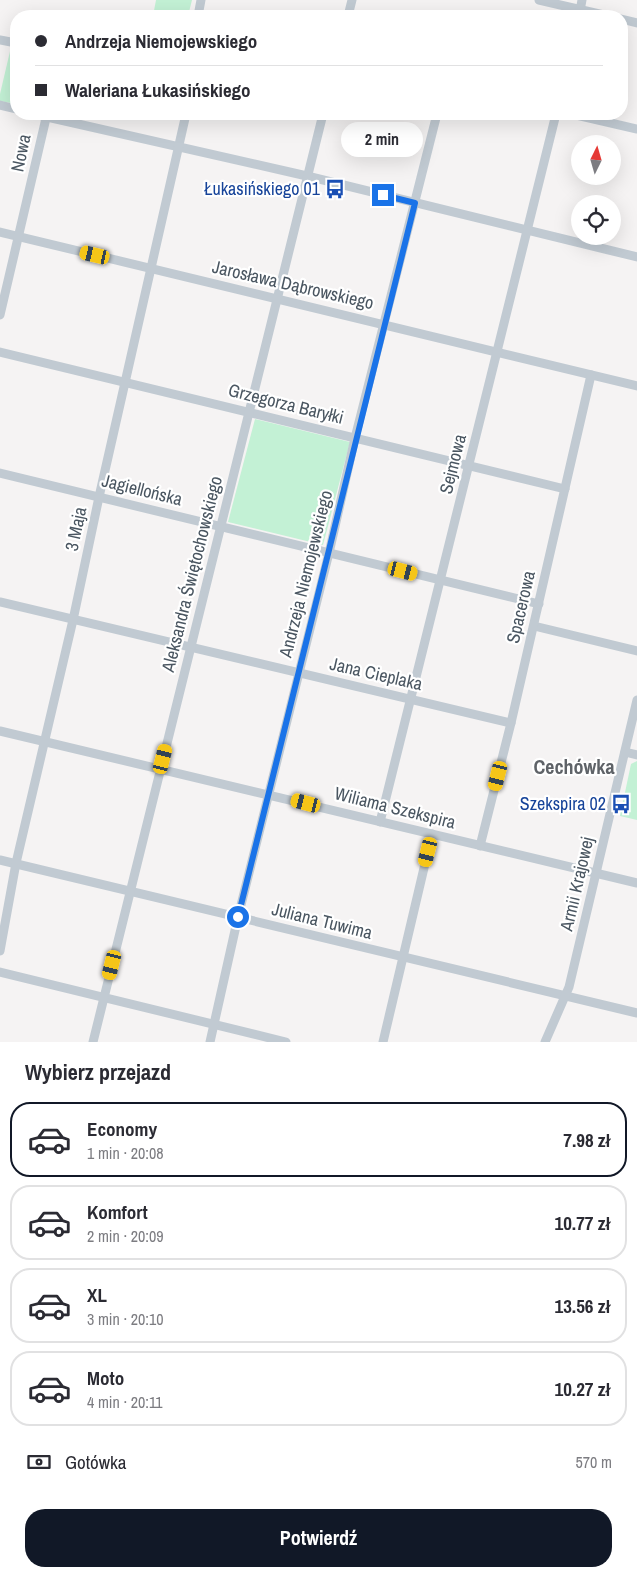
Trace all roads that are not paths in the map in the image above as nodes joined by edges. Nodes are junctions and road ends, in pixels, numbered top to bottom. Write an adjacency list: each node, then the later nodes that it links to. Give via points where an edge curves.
1 (539, 0): 2 (street)
2 (571, 10)
3 (45, 120): 16 (street, Nowa)
4 (67, 120): 11 (street)
5 (185, 120): 11 (street, 3 Maja)
6 (321, 120): 12 (street, Aleksandra Świętochowskiego)
7 (436, 120): 13 (street, Andrzeja Niemojewskiego)
8 (554, 120): 14 (street, Sejmowa)
9 (598, 120): 10 (street)
10 (637, 129)
11 (179, 147): 12 (street); 18 (street, 3 Maja)
12 (307, 176): 13 (street); 19 (street, Aleksandra Świętochowskiego)
13 (415, 203): 14 (street); 21 (street, Andrzeja Niemojewskiego)
14 (527, 230): 17 (street); 22 (street, Sejmowa)
15 (0, 232): 16 (street, Jarosława Dąbrowskiego)
16 (19, 237): 18 (street, Jarosława Dąbrowskiego); 20 (street, Nowa)
17 (637, 257)
18 (152, 268): 19 (street, Jarosława Dąbrowskiego); 25 (street, 3 Maja)
19 (275, 298): 21 (street, Jarosława Dąbrowskiego); 27 (street, Aleksandra Świętochowskiego)
20 (0, 315)
21 (385, 324): 22 (street, Jarosława Dąbrowskiego); 28 (street, Andrzeja Niemojewskiego)
22 (498, 351): 24 (street, Jarosława Dąbrowskiego); 29 (street, Sejmowa)
23 (0, 352): 25 (street, Grzegorza Baryłki)
24 (591, 375): 26 (street, Jarosława Dąbrowskiego); 31 (street, Spacerowa)
25 (125, 383): 27 (street, Grzegorza Baryłki); 32 (street, 3 Maja)
26 (637, 386)
27 (248, 411): 28 (street, Grzegorza Baryłki); 33 (street, Aleksandra Świętochowskiego)
28 (355, 438): 29 (street, Grzegorza Baryłki); 34 (street, Andrzeja Niemojewskiego)
29 (470, 466): 31 (street, Grzegorza Baryłki); 35 (street, Sejmowa)
30 (0, 473): 32 (street, Jagiellońska)
31 (565, 489): 37 (street, Spacerowa)
32 (99, 497): 33 (street, Jagiellońska); 38 (street, 3 Maja)
33 (221, 526): 34 (street, Jagiellońska); 40 (street, Aleksandra Świętochowskiego)
34 (329, 553): 35 (street, Jagiellońska); 42 (street, Andrzeja Niemojewskiego)
35 (441, 580): 37 (street, Jagiellońska); 43 (street, Sejmowa)
36 (0, 602): 38 (street, Jana Cieplaka)
37 (539, 604): 39 (street, Spacerowa)
38 (73, 620): 40 (street, Jana Cieplaka); 47 (street, 3 Maja)
39 (534, 626): 41 (street); 45 (street, Spacerowa)
40 (191, 648): 42 (street, Jana Cieplaka); 50 (street, Aleksandra Świętochowskiego)
41 (637, 651)
42 (298, 673): 43 (street, Jana Cieplaka); 51 (street, Andrzeja Niemojewskiego)
43 (410, 699): 45 (street, Jana Cieplaka); 52 (street, Sejmowa)
44 (637, 700): 48 (street, Armii Krajowej)
45 (511, 723): 54 (street, Spacerowa)
46 (0, 731): 47 (street, Wiliama Szekspira)
47 (44, 741): 50 (street, Wiliama Szekspira); 56 (street, 3 Maja)
48 (625, 752): 49 (street); 57 (street, Armii Krajowej)
49 (637, 755)
50 (160, 769): 51 (street, Wiliama Szekspira); 59 (street, Aleksandra Świętochowskiego)
51 (269, 794): 52 (street, Wiliama Szekspira); 60 (street, Andrzeja Niemojewskiego)
52 (380, 822): 53 (street, Wiliama Szekspira)
53 (432, 834): 54 (street, Wiliama Szekspira); 62 (street)
54 (480, 846): 57 (street, Wiliama Szekspira)
55 (0, 860): 56 (street, Juliana Tuwima)
56 (16, 863): 59 (street, Juliana Tuwima); 61 (street, 3 Maja)
57 (596, 874): 58 (street, Wiliama Szekspira); 64 (street, Armii Krajowej)
58 (637, 883)
59 (130, 891): 60 (street, Juliana Tuwima); 65 (street, Aleksandra Świętochowskiego)
60 (238, 917): 62 (street, Juliana Tuwima); 67 (street, Andrzeja Niemojewskiego)
61 (0, 951)
62 (402, 957): 64 (street, Juliana Tuwima); 71 (street)
63 (0, 972): 65 (street)
64 (566, 996): 66 (street, Juliana Tuwima); 72 (street, Armii Krajowej)
65 (104, 998): 67 (street); 68 (street, Aleksandra Świętochowskiego)
66 (637, 1013)
67 (215, 1025): 69 (street, Andrzeja Niemojewskiego); 70 (street)
68 (93, 1042)
69 (210, 1042)
70 (286, 1042)
71 (383, 1042)
72 (545, 1042)

